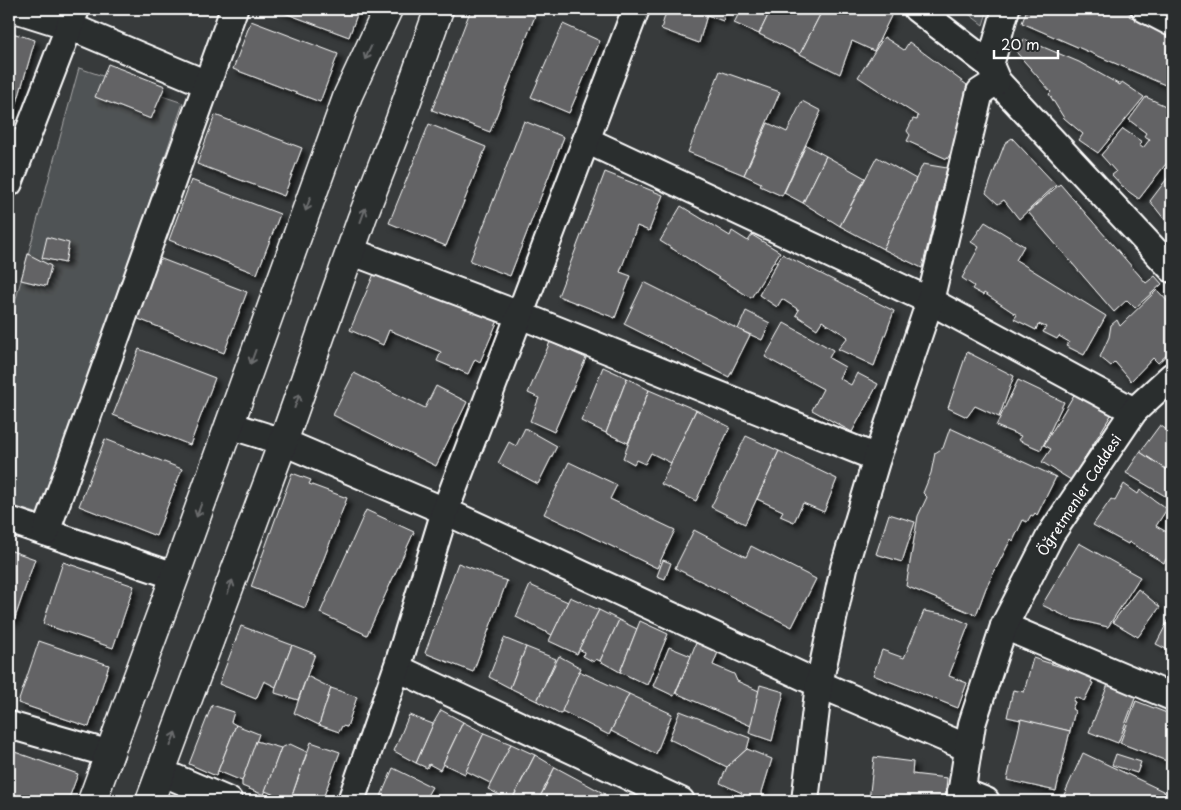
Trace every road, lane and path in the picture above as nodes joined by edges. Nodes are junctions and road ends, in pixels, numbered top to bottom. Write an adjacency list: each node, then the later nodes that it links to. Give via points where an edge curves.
1 (15, 9): 9 (street)
2 (234, 9): 12 (street)
3 (388, 9): 21 (street, one-way to 21, via 348,95)
4 (439, 9): 15 (street, one-way to 4)
5 (636, 9): 13 (street)
6 (917, 9): 11 (street)
7 (1006, 9): 11 (street)
8 (1146, 9): 10 (street)
9 (72, 17): 12 (street); 14 (street)
10 (1172, 23)
11 (993, 73): 16 (street); 17 (street, via 980,92)
12 (207, 84): 26 (street)
13 (586, 140): 17 (street); 18 (street)
14 (9, 183)
15 (350, 251): 18 (street); 22 (street, one-way to 15)
16 (1171, 263)
17 (930, 302): 20 (street); 23 (street)
18 (520, 316): 23 (street); 24 (street)
19 (1172, 376): 20 (street, Öğretmenler Caddesi)
20 (1134, 411): 28 (street, Öğretmenler Caddesi, via 1051,534)
21 (229, 426): 22 (street); 27 (street, one-way to 27)
22 (283, 442): 24 (street); 36 (street, one-way to 22)
23 (877, 458): 30 (street, via 844,568)
24 (445, 511): 29 (street); 30 (street)
25 (9, 520): 26 (street)
26 (46, 532): 27 (street)
27 (175, 576): 35 (street)
28 (1004, 626): 31 (street); 34 (street, Öğretmenler Caddesi, via 972,724)
29 (397, 668): 41 (street); 42 (street)
30 (819, 684): 33 (street); 34 (street)
31 (1172, 697)
32 (9, 724): 35 (street)
33 (812, 735): 43 (street); 44 (street)
34 (968, 748): 37 (street, Öğretmenler Caddesi)
35 (110, 754): 38 (street)
36 (161, 772): 39 (street); 40 (street)
37 (960, 796): 45 (street)
38 (92, 801)
39 (150, 801)
40 (229, 801)
41 (352, 801)
42 (681, 801)
43 (792, 801)
44 (805, 801)
45 (986, 801)

